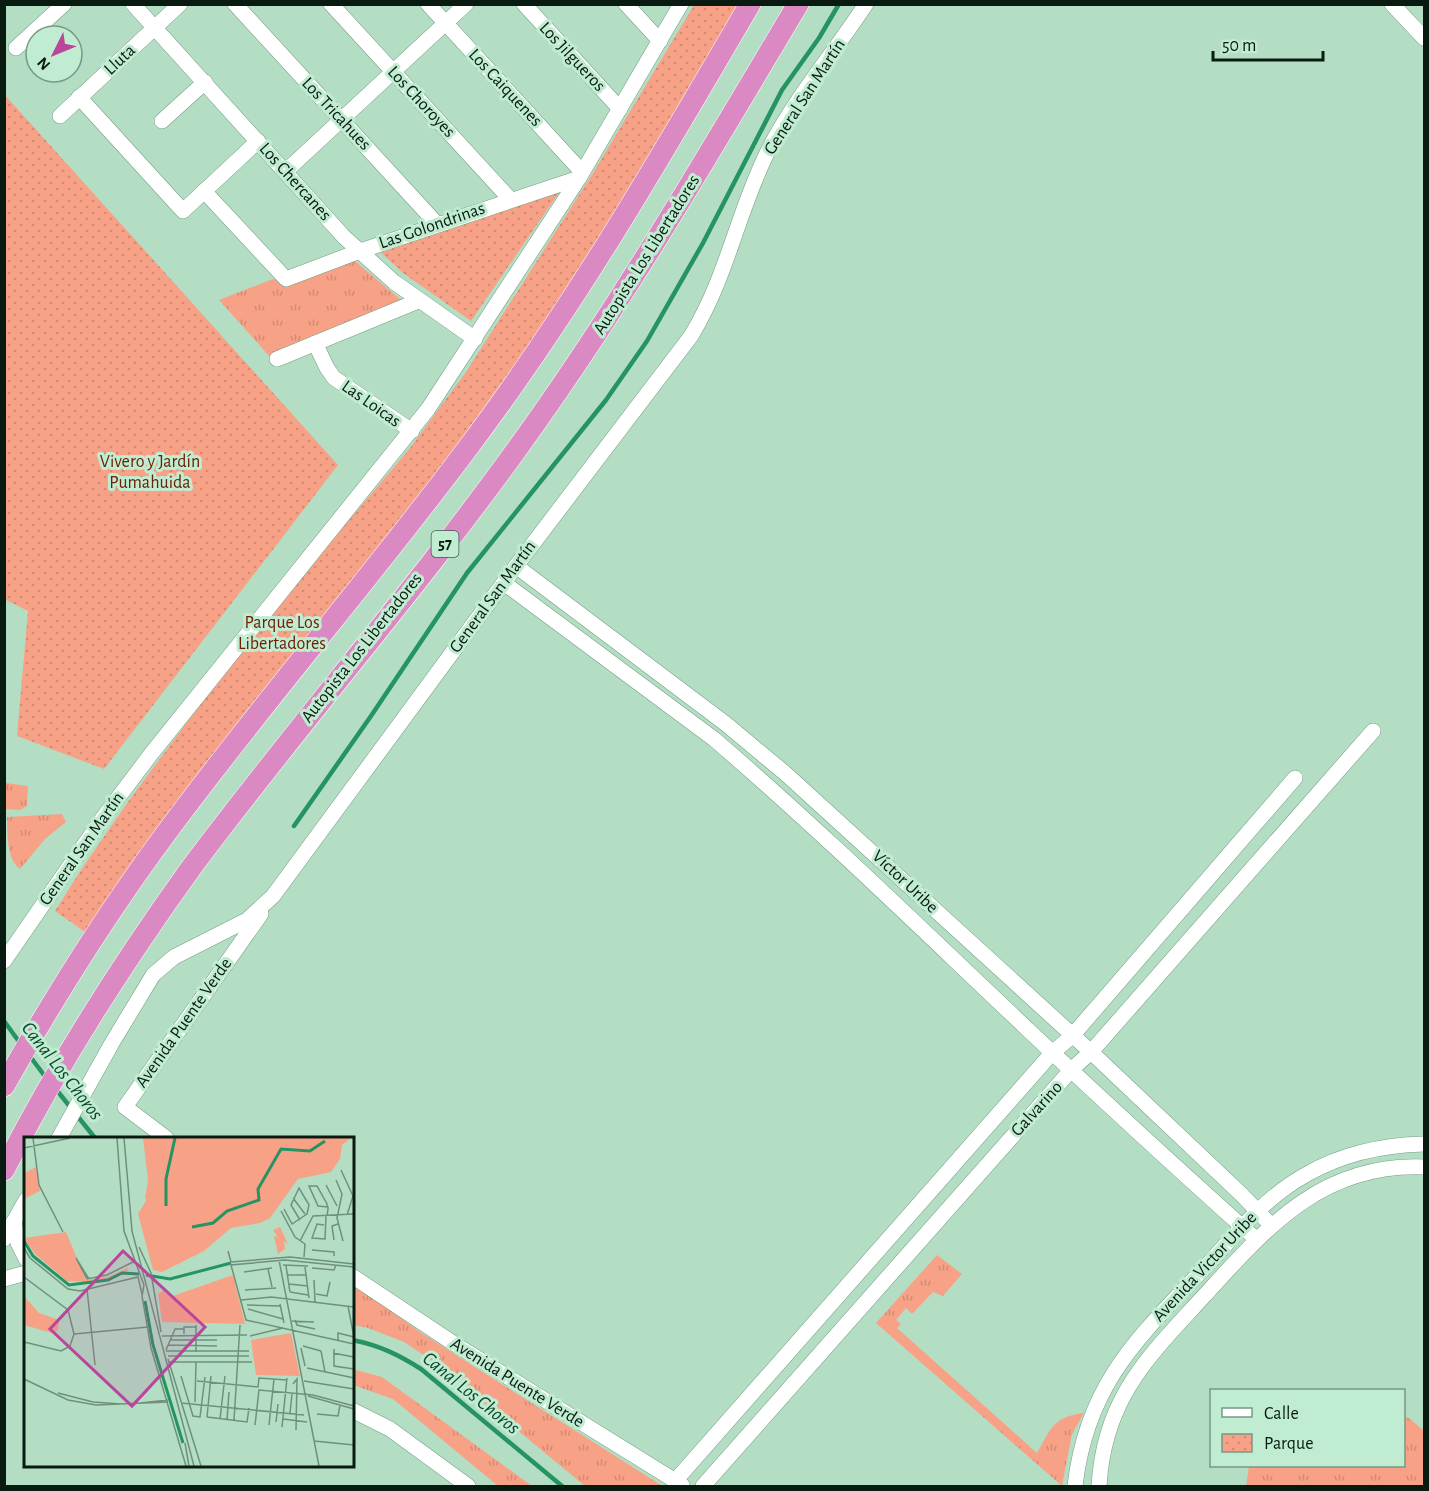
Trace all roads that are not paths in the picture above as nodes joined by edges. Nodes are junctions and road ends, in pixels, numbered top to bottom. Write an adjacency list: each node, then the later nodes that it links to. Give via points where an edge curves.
1 (64, 4): 19 (street)
2 (133, 4): 16 (street, Los Chercanes)
3 (180, 4): 16 (street, Lluta)
4 (235, 4): 25 (street, Los Tricahues)
5 (331, 4): 20 (street, Los Choroyes)
6 (428, 4): 15 (street, Los Caiquenes)
7 (466, 4): 15 (street)
8 (524, 4): 23 (street, Los Jilgueros)
9 (626, 4): 18 (street)
10 (681, 4): 18 (street, General San Martín)
11 (750, 4): 53 (highway, 57, via 619,226 529,363 437,489 164,836 102,924)
12 (798, 4): 58 (highway, Autopista Los Libertadores / 57, via 642,266 562,387 470,512 191,867 118,972 62,1063)
13 (867, 4): 39 (street, General San Martín, via 767,153 719,282 697,326)
14 (1392, 4): 17 (street)
15 (445, 24): 20 (street); 29 (street, Los Caiquenes)
16 (154, 28): 21 (street, Los Chercanes); 22 (street, Lluta)
17 (1425, 38)
18 (660, 41): 23 (street, General San Martín)
19 (16, 48)
20 (393, 72): 25 (street); 31 (street, Los Choroyes)
21 (205, 82): 26 (street); 27 (street, Los Chercanes)
22 (80, 97): 24 (street, Lluta); 30 (street, via 183,211)
23 (620, 109): 29 (street, General San Martín)
24 (60, 116)
25 (341, 120): 28 (street); 32 (street, Los Tricahues)
26 (162, 122)
27 (258, 141): 28 (street, Los Chercanes); 30 (street)
28 (286, 171): 33 (street, Los Chercanes)
29 (581, 175): 31 (street, Las Golondrinas); 35 (street, General San Martín)
30 (204, 191): 33 (street, Las Golondrinas, via 286,279)
31 (510, 200): 32 (street, Las Golondrinas)
32 (437, 224): 33 (street, Las Golondrinas)
33 (360, 251): 34 (street, Los Chercanes)
34 (418, 301): 35 (street, Los Chercanes); 36 (street)
35 (475, 339): 38 (street, General San Martín)
36 (315, 343): 37 (street); 38 (street, Las Loicas, via 331,375)
37 (277, 359)
38 (412, 431): 48 (street, General San Martín, via 151,754)
39 (516, 566): 40 (street, General San Martín); 42 (street, Víctor Uribe)
40 (504, 583): 44 (street, Víctor Uribe, via 714,739); 47 (street, General San Martín)
41 (1373, 731): 46 (street, Galvarino)
42 (786, 774): 44 (street); 49 (street, Víctor Uribe)
43 (1295, 778): 45 (street, Galvarino)
44 (771, 789): 51 (street, Víctor Uribe)
45 (1246, 836): 46 (street); 49 (street, Galvarino)
46 (1266, 854): 50 (street, Galvarino)
47 (273, 896): 54 (street, General San Martín, via 247,920 180,953 153,975); 55 (street, Avenida Puente Verde, via 125,1107)
48 (4, 961)
49 (1072, 1036): 50 (street, Víctor Uribe); 51 (street, Galvarino)
50 (1091, 1052): 52 (street, Galvarino); 60 (street, Víctor Uribe)
51 (1052, 1053): 52 (street, Víctor Uribe); 70 (street, Galvarino)
52 (1072, 1070): 62 (street, Víctor Uribe); 71 (street, Galvarino)
53 (8, 1080)
54 (60, 1137)
55 (165, 1137)
56 (1425, 1144): 60 (street, Avenida Victor Uribe, via 1388,1146 1329,1163 1293,1182)
57 (1425, 1167): 63 (street, Avenida Victor Uribe, via 1367,1172 1348,1179 1307,1198)
58 (4, 1170)
59 (24, 1204): 61 (street)
60 (1257, 1210): 62 (street, Avenida Victor Uribe); 63 (street, Víctor Uribe)
61 (14, 1221): 64 (street); 66 (street)
62 (1241, 1226): 65 (street, Víctor Uribe); 76 (street, Avenida Victor Uribe, via 1113,1371 1087,1429)
63 (1271, 1226): 65 (street, Avenida Victor Uribe)
64 (4, 1239)
65 (1256, 1239): 77 (street, Avenida Victor Uribe, via 1146,1358 1123,1394 1106,1436)
66 (24, 1255)
67 (24, 1274): 69 (street)
68 (354, 1277): 73 (street, Avenida Puente Verde)
69 (4, 1279)
70 (781, 1360): 71 (street); 73 (street, Galvarino)
71 (800, 1377): 75 (street, Galvarino)
72 (354, 1411): 74 (street, via 390,1429)
73 (680, 1484)
74 (468, 1486)
75 (703, 1486)
76 (1075, 1486)
77 (1099, 1486)

